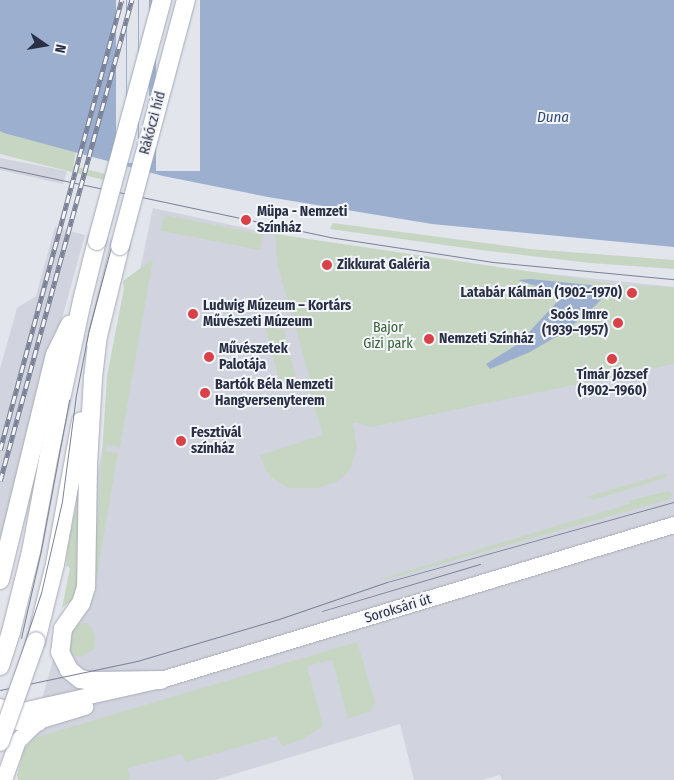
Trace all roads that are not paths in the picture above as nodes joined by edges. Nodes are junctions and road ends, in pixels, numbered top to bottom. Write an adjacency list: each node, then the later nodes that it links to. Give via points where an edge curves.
1 (162, 0): 3 (main road, Rákóczi híd, bridge)
2 (186, 0): 4 (main road, Rákóczi híd, bridge)
3 (82, 301): 6 (main road, via 55,355); 7 (main road, via 31,552)
4 (98, 334): 8 (main road, via 88,466 86,587 81,603 63,629 60,652 69,670 80,679); 13 (main road, bridge, via 48,597)
5 (674, 525): 8 (main road, Soroksári út)
6 (0, 580)
7 (0, 666)
8 (161, 680): 9 (main road, Soroksári út)
9 (121, 690): 10 (main road, Soroksári út); 11 (main road, Soroksári út, via 86,707)
10 (2, 713): 11 (main road, via 18,721)
11 (38, 722): 12 (main road, Soroksári út); 14 (main road, via 18,741)
12 (0, 732)
13 (0, 742)
14 (4, 780)

